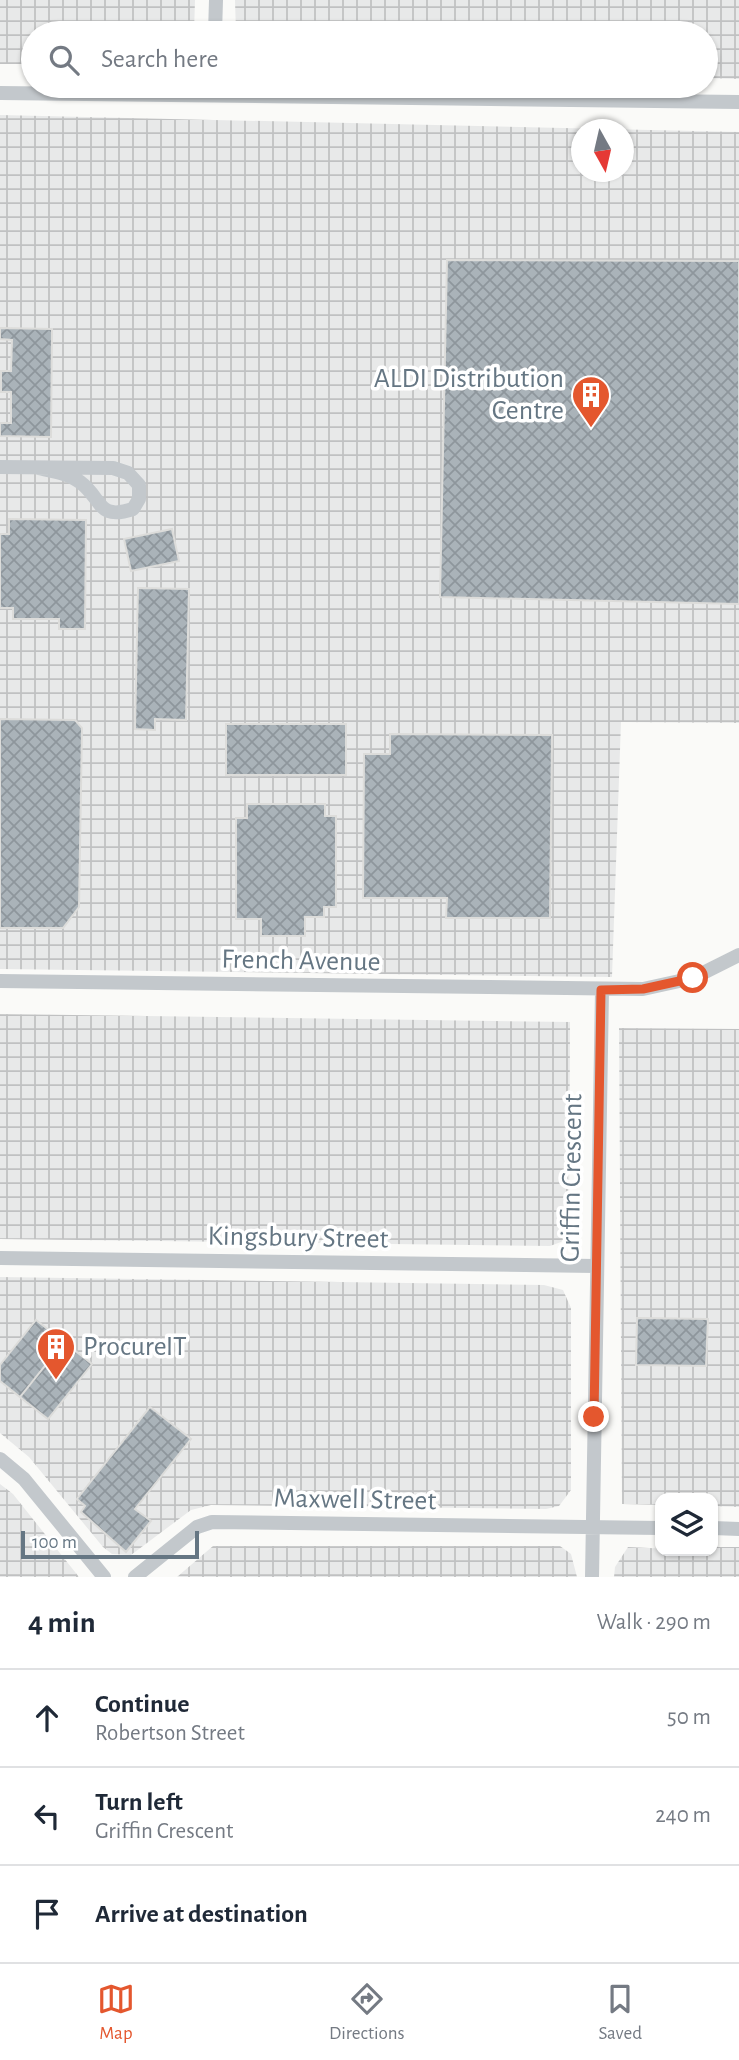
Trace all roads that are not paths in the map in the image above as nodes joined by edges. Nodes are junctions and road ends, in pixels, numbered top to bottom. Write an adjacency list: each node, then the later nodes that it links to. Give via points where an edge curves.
1 (216, 0): 2 (street)
2 (215, 21)
3 (0, 93): 4 (street)
4 (21, 93)
5 (564, 98): 6 (street)
6 (739, 102)
7 (0, 467): 8 (street)
8 (38, 468): 8 (street, via 113,468 128,473 139,485 139,499 133,509 117,514 104,510 82,483 67,474)
9 (739, 955): 11 (street, French Avenue, via 668,986)
10 (0, 981): 11 (street, French Avenue)
11 (601, 990): 13 (street, Griffin Crescent)
12 (0, 1258): 13 (street, Kingsbury Street)
13 (595, 1266): 15 (street, Griffin Crescent)
14 (0, 1459): 19 (street, via 37,1494)
15 (593, 1526): 16 (street, Maxwell Street); 20 (street, Maxwell Street, via 212,1522 197,1527); 21 (street, Griffin Crescent)
16 (655, 1528)
17 (718, 1528): 18 (street)
18 (739, 1529)
19 (103, 1577)
20 (135, 1577)
21 (592, 1577)

